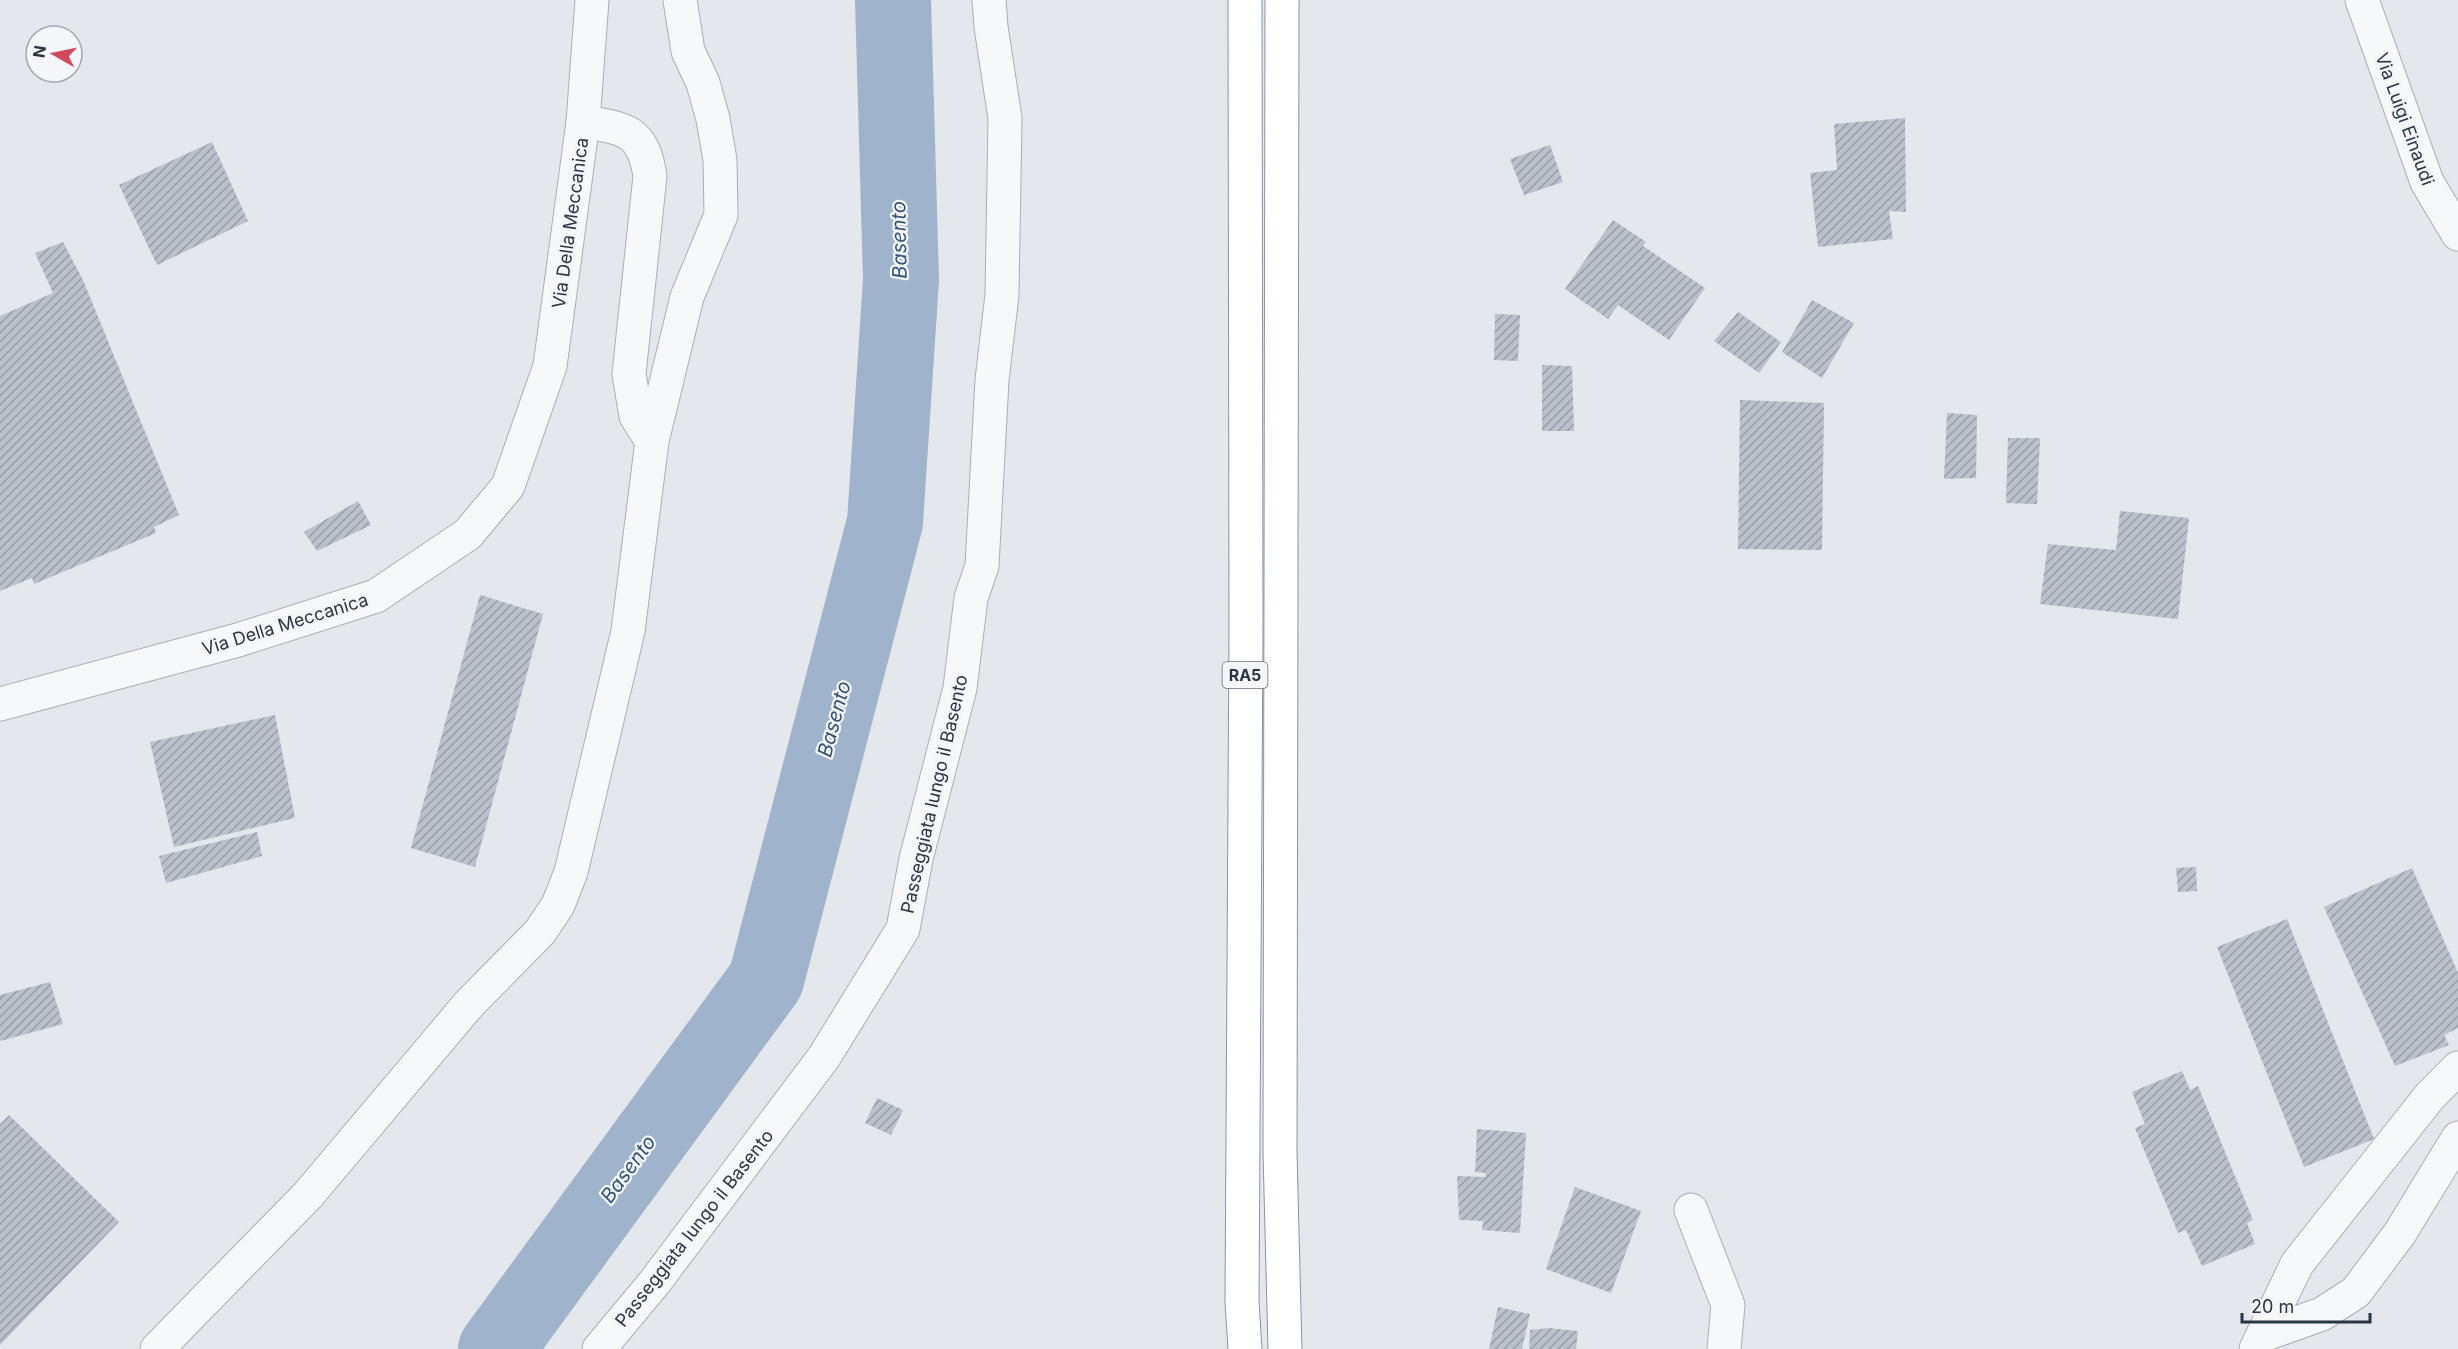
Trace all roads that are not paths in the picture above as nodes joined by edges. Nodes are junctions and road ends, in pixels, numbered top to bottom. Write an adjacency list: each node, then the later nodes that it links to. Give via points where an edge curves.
1 (592, 0): 7 (street, Via Della Meccanica)
2 (680, 0): 9 (street, via 688,51 703,83 713,119 720,160 721,215 687,297)
3 (989, 0): 16 (street, Passeggiata lungo il Basento, via 1005,118 1002,295 992,380 982,566 971,598 960,688 918,849 903,929 818,1065 661,1274)
4 (1245, 0): 17 (highway, RA5)
5 (1282, 0): 18 (highway, RA5, via 1280,1152)
6 (2362, 0): 8 (street, Via Luigi Einaudi, via 2427,182)
7 (583, 122): 9 (street, via 614,127 634,136 647,154 650,176 629,374 636,416); 10 (street, Via Della Meccanica, via 550,366 508,486 468,534 376,596 238,640)
8 (2458, 234)
9 (652, 441): 15 (street, via 628,631 571,872 558,905 540,932 469,1004 308,1195)
10 (0, 704)
11 (2458, 1068): 14 (street, via 2430,1096 2297,1264)
12 (2458, 1138): 14 (street, via 2400,1233 2356,1292 2322,1314)
13 (1691, 1210): 19 (street, via 1728,1305)
14 (2259, 1342)
15 (157, 1349)
16 (599, 1349)
17 (1245, 1349)
18 (1285, 1349)
19 (1724, 1349)

